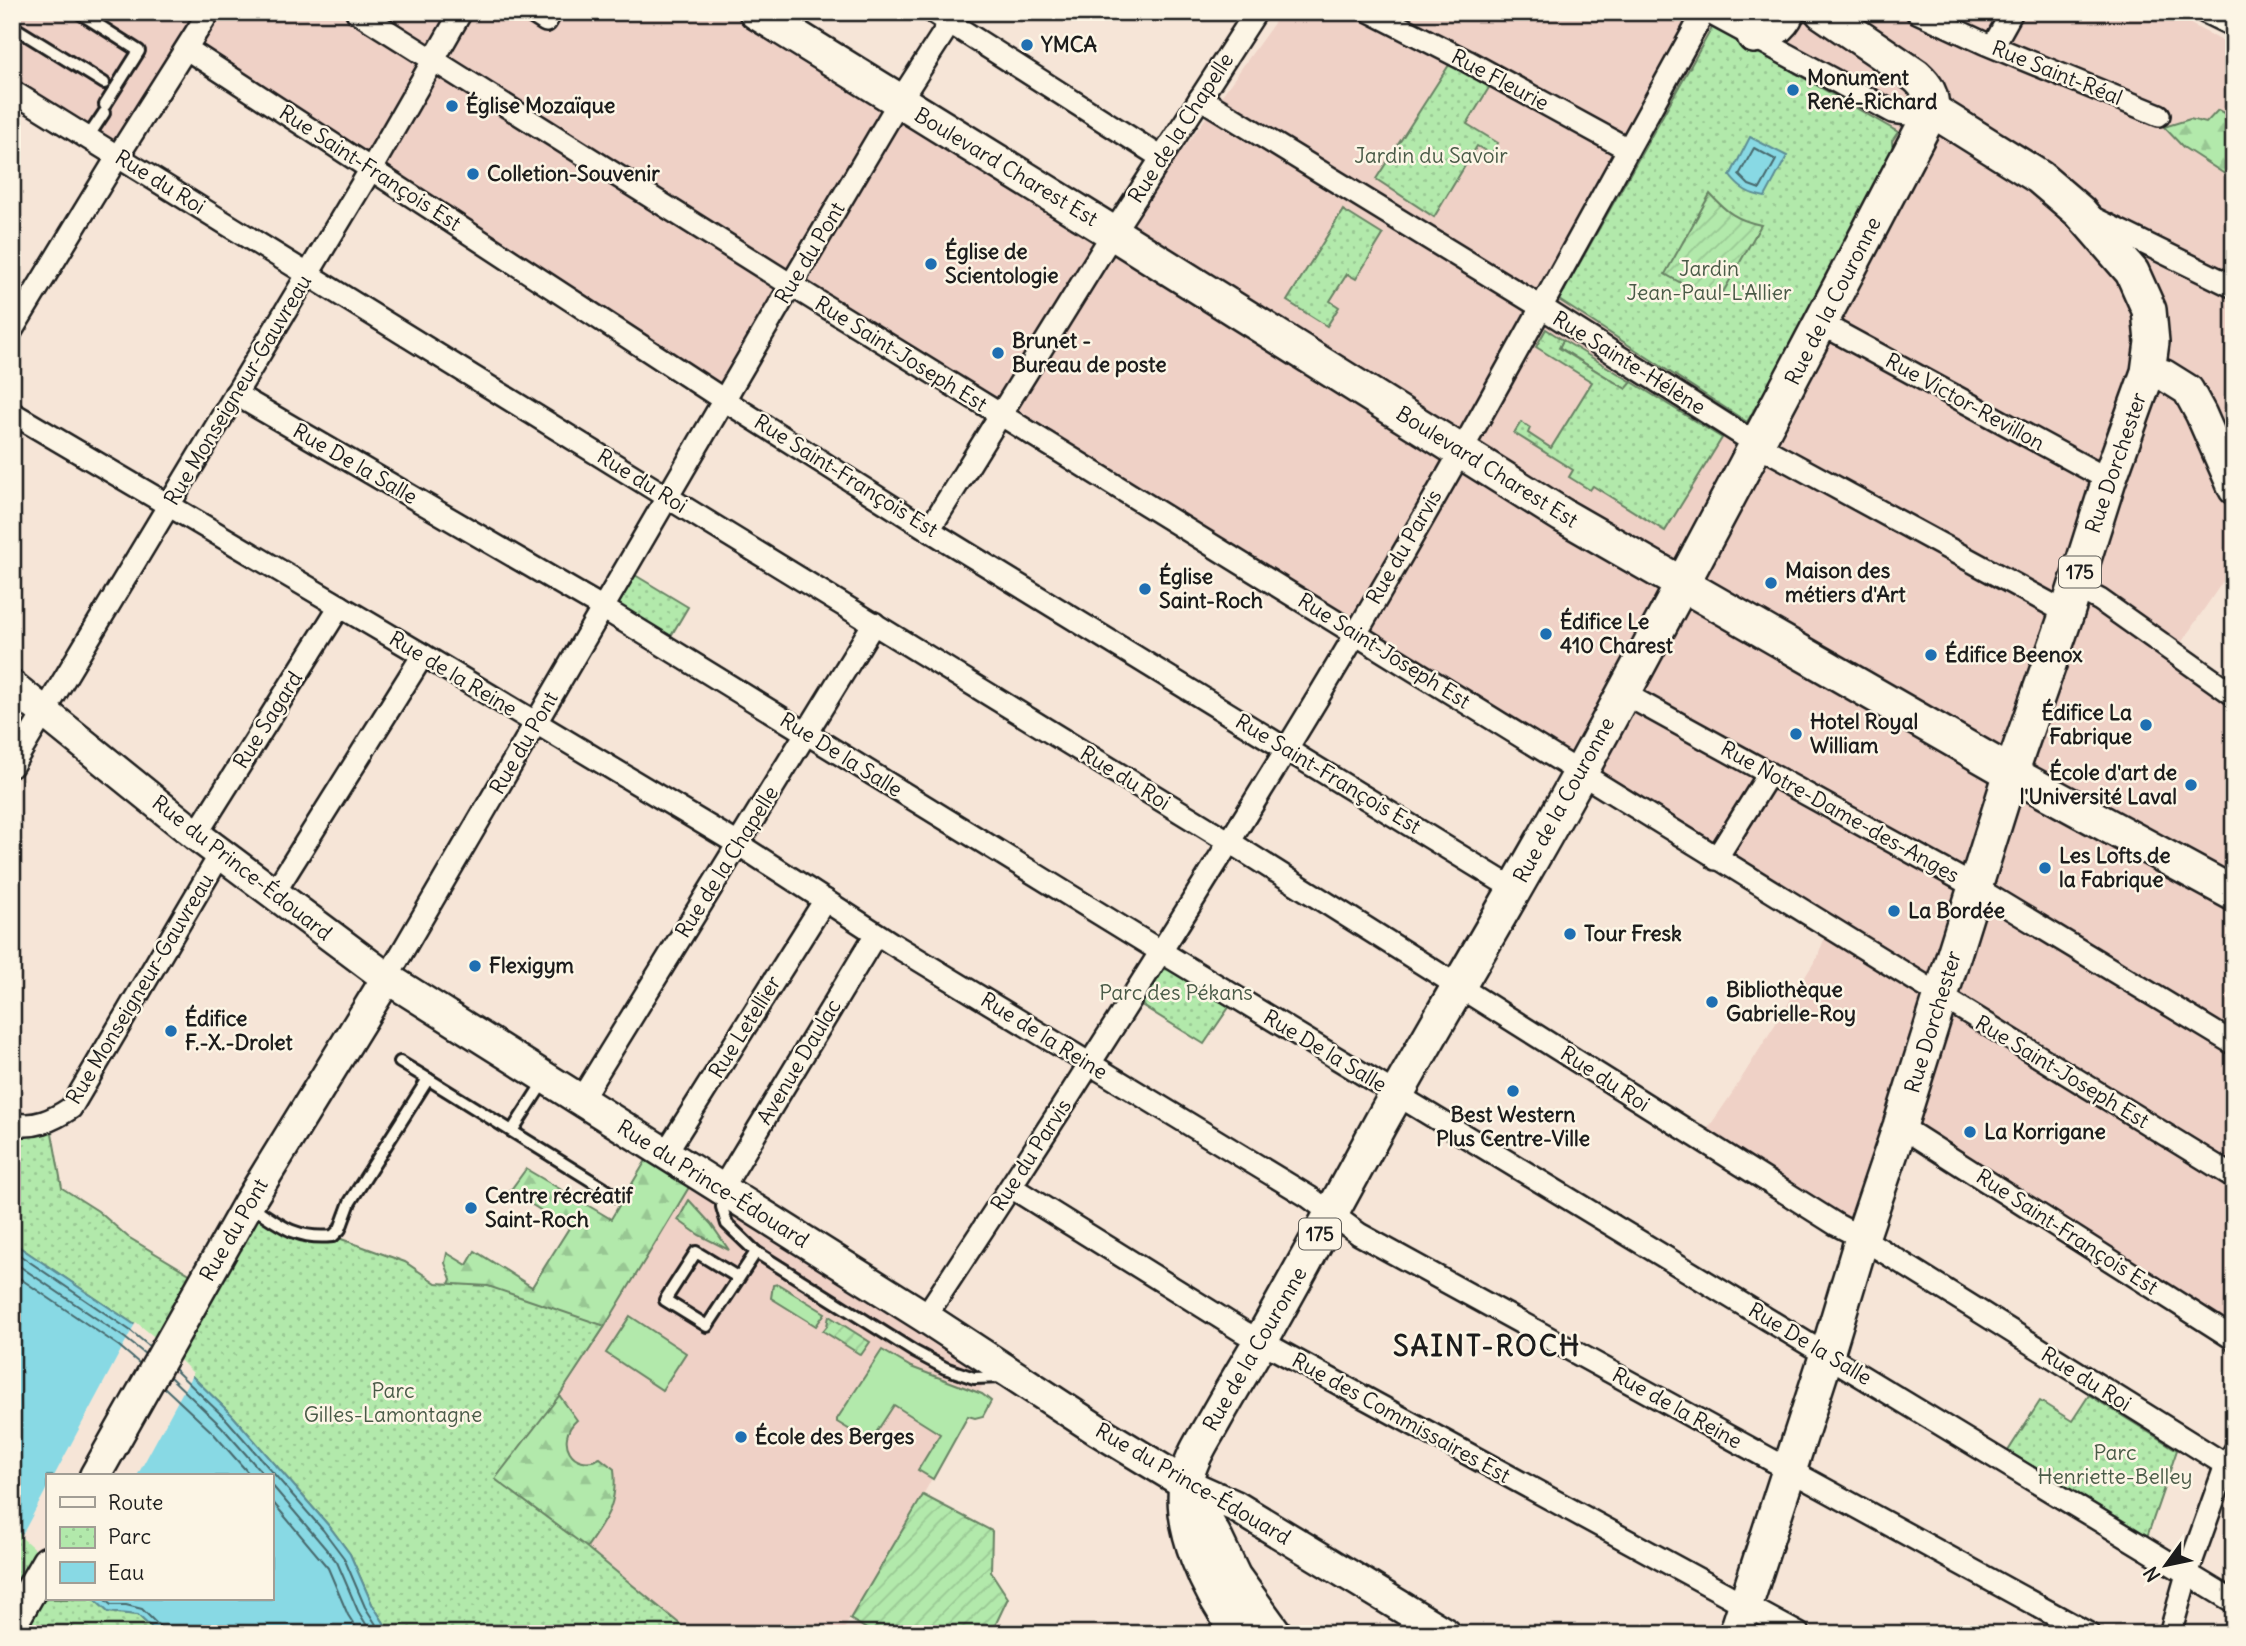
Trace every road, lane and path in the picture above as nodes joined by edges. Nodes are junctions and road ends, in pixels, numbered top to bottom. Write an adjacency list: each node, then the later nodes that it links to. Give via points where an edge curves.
1 (78, 12): 29 (lane, via 139,51)
2 (209, 12): 21 (street)
3 (357, 12): 22 (street, Rue Saint-Joseph Est)
4 (461, 12): 22 (street, Rue Monseigneur-Gauvreau)
5 (533, 12): 6 (street, via 546,21)
6 (551, 12)
7 (756, 12): 26 (main road, Boulevard Charest Est)
8 (1256, 12): 25 (street, Rue de la Chapelle)
9 (1371, 12): 30 (street, Rue Fleurie)
10 (1706, 12): 19 (street); 30 (street, Rue du Parvis)
11 (1788, 12): 19 (main road, via 1779,27)
12 (1822, 12): 27 (main road, via 1916,76 1927,86)
13 (1917, 12): 20 (street, Rue Saint-Réal)
14 (2012, 12): 20 (street)
15 (2205, 12): 18 (street)
16 (947, 16): 26 (street, Rue du Pont); 32 (street)
17 (12, 26): 23 (lane)
18 (2234, 26)
19 (1755, 36): 27 (street, via 1894,112 1915,115)
20 (1993, 46): 28 (street, Rue Saint-Réal)
21 (187, 49): 31 (street); 33 (street, Rue Saint-François Est)
22 (433, 61): 33 (street, Rue Monseigneur-Gauvreau); 37 (street, Rue Saint-Joseph Est)
23 (104, 83)
24 (12, 91): 29 (street, Rue du Roi)
25 (1200, 98): 32 (street, Rue de la Chapelle); 39 (street, Rue Sainte-Hélène)
26 (899, 102): 35 (main road, Boulevard Charest Est); 37 (street, Rue du Pont)
27 (1932, 110): 34 (main road, 175, via 2039,177); 40 (main road, Rue de la Couronne / 175)
28 (2159, 115)
29 (88, 137): 31 (street, Rue du Roi)
30 (1628, 149): 39 (street, Rue du Parvis)
31 (118, 156): 36 (street, Rue du Roi); 41 (street)
32 (1162, 158): 35 (street, Rue de la Chapelle)
33 (371, 169): 36 (street, Rue Monseigneur-Gauvreau); 44 (street, Rue Saint-François Est)
34 (2080, 212): 38 (street); 42 (main road, 175, via 2132,272 2149,310 2152,342)
35 (1113, 233): 46 (street, Rue de la Chapelle); 48 (main road, Boulevard Charest Est)
36 (308, 274): 43 (street, Rue Monseigneur-Gauvreau); 51 (street, Rue du Roi)
37 (791, 285): 44 (street, Rue du Pont); 46 (street, Rue Saint-Joseph Est)
38 (2234, 287)
39 (1541, 307): 47 (street, Rue Sainte-Hélène); 48 (street, Rue du Parvis)
40 (1822, 324): 47 (main road, Rue de la Couronne / 175); 49 (street, Rue Victor-Revillon)
41 (12, 330)
42 (2148, 372): 49 (main road, Rue Dorchester / 175); 50 (street, via 2164,375 2188,390)
43 (235, 394): 52 (street, Rue Monseigneur-Gauvreau); 57 (street, Rue De la Salle)
44 (724, 400): 51 (street, Rue du Pont); 53 (street, Rue Saint-François Est)
45 (12, 413): 52 (street, Rue de la Reine)
46 (1000, 414): 53 (street, Rue de la Chapelle); 59 (street, Rue Saint-Joseph Est)
47 (1758, 445): 54 (main road, Rue de la Couronne / 175); 55 (street, Rue Sainte-Hélène)
48 (1460, 451): 54 (main road, Boulevard Charest Est); 59 (street, Rue du Parvis)
49 (2109, 480): 55 (main road, Rue Dorchester / 175)
50 (2234, 489)
51 (667, 497): 57 (street, Rue du Pont); 58 (street, Rue du Roi)
52 (169, 504): 56 (street, Rue de la Reine); 64 (street, Rue Monseigneur-Gauvreau)
53 (929, 530): 67 (street, Rue Saint-François Est)
54 (1681, 583): 62 (main road, Rue de la Couronne / 175); 69 (main road, Boulevard Charest Est)
55 (2071, 600): 63 (street, Rue Sainte-Hélène, via 2100,600); 69 (main road, Rue Dorchester / 175)
56 (340, 606): 60 (street, Rue de la Reine); 72 (street, Rue Sagard)
57 (603, 608): 65 (street, Rue du Pont); 66 (street, Rue De la Salle)
58 (874, 623): 66 (street, Rue de la Chapelle); 73 (street, Rue du Roi)
59 (1355, 633): 67 (street, Rue du Parvis); 70 (street, Rue Saint-Joseph Est)
60 (424, 655): 65 (street, Rue de la Reine); 79 (street)
61 (12, 685): 64 (street, Rue du Prince-Édouard)
62 (1623, 693): 70 (main road, Rue de la Couronne / 175); 71 (street, Rue Notre-Dame-des-Anges)
63 (2234, 695)
64 (46, 711): 68 (street, Rue Monseigneur-Gauvreau); 72 (street, Rue du Prince-Édouard)
65 (535, 724): 74 (street, Rue de la Reine); 84 (street, Rue du Pont)
66 (806, 733): 74 (street, Rue de la Chapelle); 83 (street, Rue De la Salle)
67 (1286, 749): 73 (street, Rue du Parvis); 78 (street, Rue Saint-François Est)
68 (12, 766)
69 (2011, 773): 77 (main road, Rue Dorchester / 175); 80 (main road, Boulevard Charest Est)
70 (1580, 774): 76 (street, Rue Saint-Joseph Est); 78 (main road, Rue de la Couronne / 175)
71 (1769, 774): 76 (street); 77 (street, Rue Notre-Dame-des-Anges)
72 (196, 835): 75 (street, Rue du Prince-Édouard)
73 (1228, 841): 83 (street, Rue du Parvis); 85 (street, Rue du Roi)
74 (738, 844): 81 (street, Rue de la Reine); 93 (street, Rue de la Chapelle)
75 (221, 853): 79 (street, Rue du Prince-Édouard); 94 (street, Rue Monseigneur-Gauvreau, via 71,1108 50,1122)
76 (1716, 859): 86 (street, Rue Saint-Joseph Est)
77 (1975, 887): 86 (main road, Rue Dorchester / 175); 87 (street, Rue Notre-Dame-des-Anges)
78 (1514, 889): 85 (main road, Rue de la Couronne / 175)
79 (274, 893): 84 (street, Rue du Prince-Édouard)
80 (2234, 894)
81 (825, 900): 82 (street, Rue de la Reine); 97 (street, Rue Letellier)
82 (876, 934): 89 (street, Rue de la Reine); 100 (street, Avenue Daulac)
83 (1160, 951): 89 (street, Rue du Parvis); 92 (street, Rue De la Salle)
84 (387, 978): 91 (street, Rue du Prince-Édouard); 102 (street, Rue du Pont)
85 (1459, 985): 92 (main road, Rue de la Couronne / 175); 104 (street, Rue du Roi)
86 (1940, 998): 95 (main road, Rue Dorchester / 175); 98 (street, Rue Saint-Joseph Est)
87 (2234, 1044)
88 (400, 1062): 90 (lane)
89 (1090, 1065): 99 (street, Rue du Parvis); 103 (street, Rue de la Reine)
90 (428, 1079): 96 (lane); 102 (lane, via 334,1236 300,1235)
91 (545, 1079): 93 (street, Rue du Prince-Édouard); 96 (lane)
92 (1397, 1094): 103 (main road, Rue de la Couronne / 175); 110 (street, Rue De la Salle)
93 (580, 1101): 97 (street, Rue du Prince-Édouard)
94 (12, 1123)
95 (1900, 1126): 104 (main road, Rue Dorchester / 175); 108 (street, Rue Saint-François Est)
96 (512, 1131): 101 (lane)
97 (665, 1154): 100 (street, Rue du Prince-Édouard)
98 (2234, 1177)
99 (1011, 1188): 107 (street, Rue du Parvis); 109 (street, Rue des Commissaires Est)
100 (722, 1189): 105 (lane, via 727,1224); 107 (street, Rue du Prince-Édouard)
101 (617, 1196)
102 (248, 1204): 114 (street, Rue du Pont)
103 (1331, 1214): 109 (main road, Rue de la Couronne / 175); 113 (street, Rue de la Reine, via 1359,1234)
104 (1863, 1238): 110 (main road, Rue Dorchester / 175); 112 (street, Rue du Roi)
105 (756, 1252): 106 (lane); 111 (lane, via 945,1368 974,1378)
106 (739, 1278): 106 (lane, via 708,1326 665,1300 696,1252)
107 (925, 1317): 111 (street, Rue du Prince-Édouard)
108 (2234, 1339)
109 (1260, 1341): 115 (main road, Rue de la Couronne / 175, via 1192,1458); 119 (street, Rue des Commissaires Est)
110 (1828, 1354): 113 (main road, Rue Dorchester / 175); 117 (street, Rue De la Salle)
111 (1017, 1376): 115 (street, Rue du Prince-Édouard)
112 (2231, 1462): 117 (street)
113 (1790, 1469): 119 (main road, Rue Dorchester / 175); 125 (street, Rue de la Reine)
114 (96, 1474)
115 (1186, 1484): 121 (street, Rue du Prince-Édouard, via 1235,1506); 122 (main road, 175, via 1184,1504 1196,1552); 123 (street, via 1235,1576)
116 (46, 1564): 120 (street)
117 (2187, 1574): 118 (street, Rue De la Salle); 126 (street)
118 (2234, 1602)
119 (1741, 1619): 124 (street, Rue des Commissaires Est)
120 (12, 1623)
121 (1442, 1633)
122 (1240, 1634)
123 (1277, 1634)
124 (1799, 1634)
125 (2089, 1634)
126 (2170, 1634)

